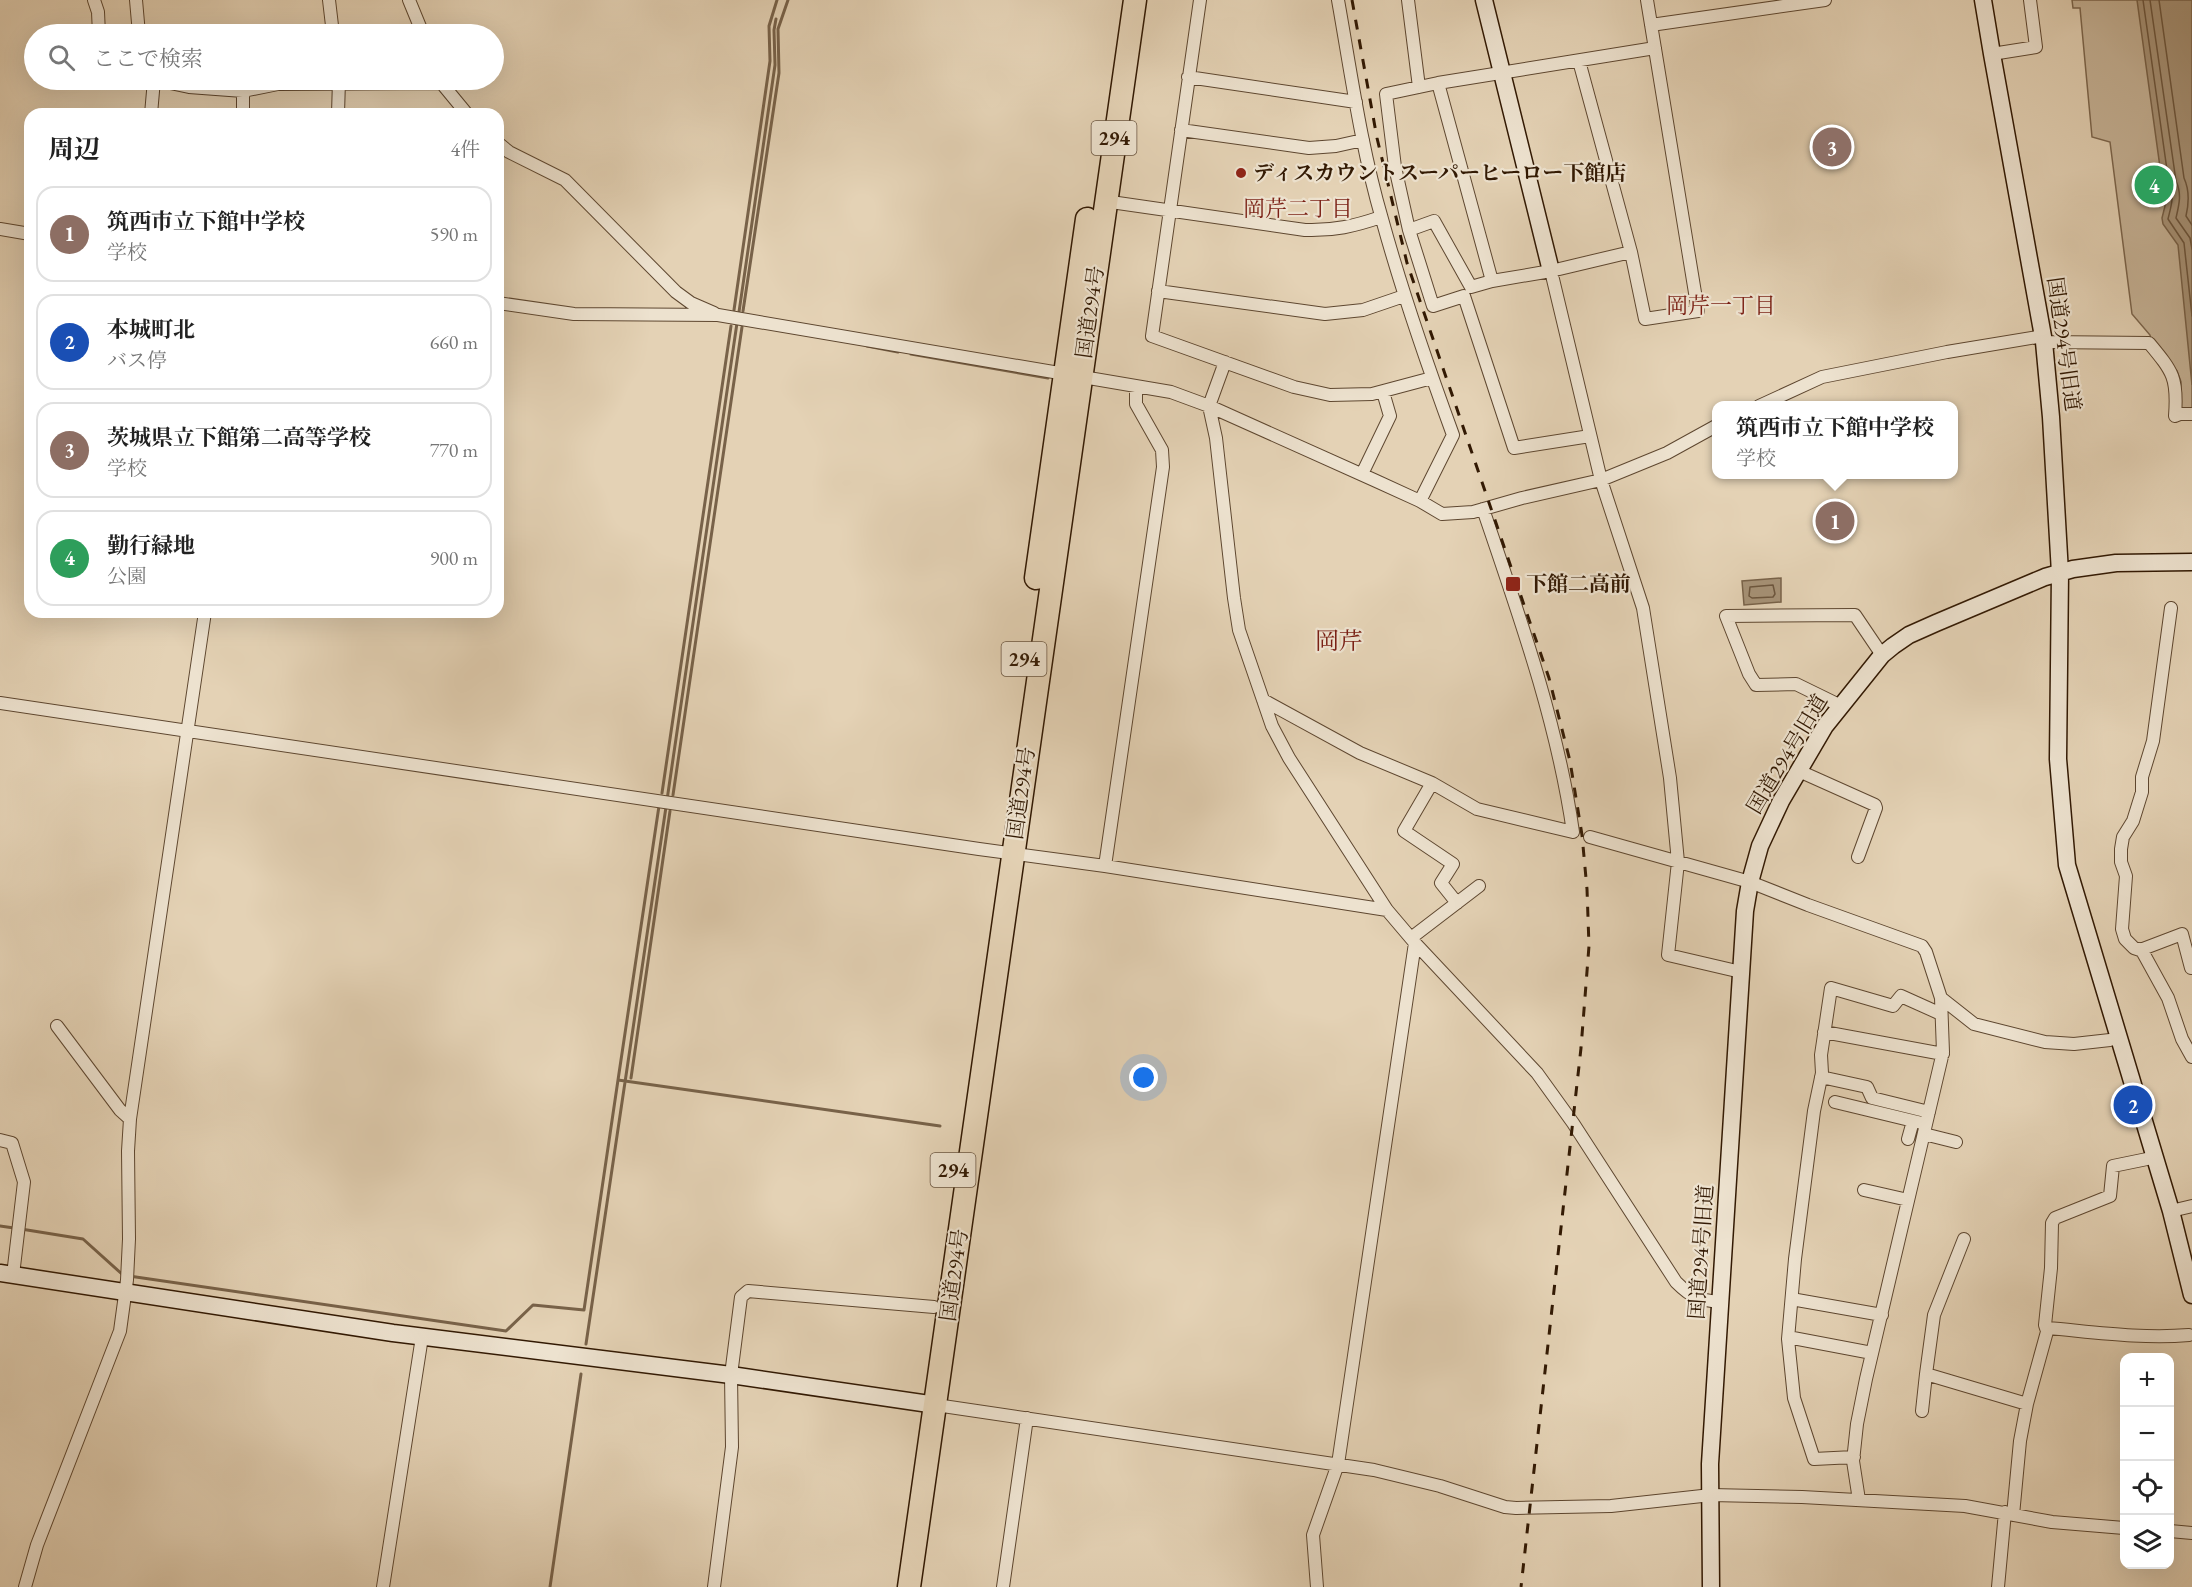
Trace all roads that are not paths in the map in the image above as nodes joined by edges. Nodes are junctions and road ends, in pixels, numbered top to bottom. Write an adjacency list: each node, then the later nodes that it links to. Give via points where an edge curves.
1 (94, 0): 15 (street)
2 (136, 0): 16 (street)
3 (329, 0): 17 (street)
4 (409, 0): 18 (street)
5 (1119, 0): 57 (highway, 国道294号 / 294)
6 (1134, 0): 41 (highway, 国道294号 / 294)
7 (1200, 0): 24 (street)
8 (1338, 0): 33 (street)
9 (1408, 0): 26 (street)
10 (1484, 0): 23 (street)
11 (1647, 0): 19 (street)
12 (1825, 0): 19 (street)
13 (1983, 0): 21 (street, 国道294号旧道)
14 (2030, 0): 21 (street, via 2036,47)
15 (99, 24)
16 (138, 24)
17 (332, 24)
18 (419, 24)
19 (1651, 25): 20 (street)
20 (1655, 48): 22 (street); 47 (street, via 1698,311 1645,319)
21 (1992, 54): 55 (street, 国道294号旧道)
22 (1579, 61): 23 (street); 47 (street)
23 (1502, 74): 25 (street); 48 (street)
24 (1188, 77): 33 (street); 38 (street)
25 (1438, 83): 26 (street); 49 (street)
26 (1419, 87): 45 (street, via 1386,94 1395,167)
27 (154, 90): 34 (street)
28 (230, 90): 32 (street)
29 (248, 90): 32 (street)
30 (339, 90): 36 (street)
31 (447, 90): 37 (street)
32 (243, 91): 35 (street)
33 (1356, 102): 39 (street)
34 (152, 108)
35 (243, 108)
36 (338, 108)
37 (462, 108)
38 (1181, 130): 39 (street, via 1309,148); 42 (street)
39 (1363, 140): 43 (street)
40 (504, 148): 54 (street, via 565,180 676,292)
41 (1104, 201): 42 (street); 57 (highway, 国道294号 / 294)
42 (1169, 209): 43 (street, via 1319,231 1353,227); 50 (street)
43 (1381, 218): 52 (street)
44 (0, 229): 46 (street)
45 (1409, 230): 51 (street, via 1434,221); 51 (street, via 1432,306)
46 (24, 233)
47 (1631, 252): 48 (street)
48 (1551, 271): 49 (street); 65 (street)
49 (1492, 281): 51 (street)
50 (1158, 291): 52 (street, via 1325,314 1363,310); 56 (street, via 1152,336)
51 (1467, 291): 65 (street, via 1514,448)
52 (1404, 296): 58 (street)
53 (504, 304): 54 (street, via 574,314)
54 (718, 315): 57 (street)
55 (2044, 339): 61 (street, via 1947,352 1822,377); 63 (street, via 2149,343 2168,365 2175,381 2175,416); 71 (street, 国道294号旧道)
56 (1225, 362): 60 (street, via 1311,392); 62 (street)
57 (1073, 376): 59 (street); 82 (highway, 国道294号 / 294)
58 (1432, 378): 60 (street); 68 (street, via 1453,435)
59 (1136, 386): 62 (street, via 1171,392); 85 (street, via 1136,404 1162,450 1163,467)
60 (1383, 392): 66 (street, via 1390,416)
61 (1768, 401)
62 (1209, 406): 66 (street); 75 (street, via 1239,630)
63 (2186, 414)
64 (1712, 428): 67 (street, via 1667,453)
65 (1590, 436): 67 (street)
66 (1362, 474): 68 (street)
67 (1601, 480): 69 (street); 84 (street, via 1643,609 1670,778)
68 (1420, 501): 69 (street, via 1442,514)
69 (1483, 509): 80 (street, via 1527,635 1566,782 1573,832 1477,810)
70 (2192, 562): 71 (street, via 2115,563)
71 (2060, 573): 74 (street, 国道294号旧道, via 1909,635); 113 (street, via 2058,759 2067,865)
72 (2171, 608): 91 (street, via 2142,792 2121,849 2126,876 2122,929 2125,939)
73 (204, 618): 78 (street)
74 (1882, 655): 77 (street, 国道294号旧道); 77 (street, via 1855,615 1726,616 1756,685 1796,684)
75 (1263, 700): 80 (street, via 1360,753); 89 (street, via 1289,758)
76 (0, 704): 78 (street)
77 (1841, 706): 79 (street, 国道294号旧道)
78 (188, 731): 82 (street); 103 (street)
79 (1799, 771): 83 (street, via 1875,805); 86 (street, 国道294号旧道, via 1760,846)
80 (1432, 783): 88 (street, via 1404,831 1453,864 1442,883)
81 (1590, 837): 84 (street)
82 (1005, 853): 85 (street); 120 (highway, 国道294号 / 294); 129 (highway, 国道294号 / 294)
83 (1858, 857)
84 (1678, 862): 86 (street); 93 (street, via 1668,955)
85 (1105, 866): 89 (street)
86 (1750, 882): 93 (street, 国道294号旧道); 94 (street, via 1922,946)
87 (1479, 886): 88 (street)
88 (1457, 903): 90 (street)
89 (1387, 910): 90 (street)
90 (1414, 940): 119 (street, via 1538,1073 1676,1282 1700,1300); 134 (street)
91 (2141, 949): 92 (street, via 2182,934); 100 (street, via 2168,998)
92 (2191, 968)
93 (1741, 972): 119 (street, 国道294号旧道)
94 (1941, 998): 95 (street); 98 (street, via 1974,1024 2045,1042)
95 (1941, 1014): 97 (street, via 1901,996 1893,1006 1831,988); 99 (street)
96 (57, 1026): 103 (street)
97 (1824, 1032): 99 (street); 101 (street)
98 (2110, 1040)
99 (1943, 1054): 105 (street)
100 (2192, 1057)
101 (1821, 1077): 105 (street, via 1867,1086 1872,1098); 133 (street, via 1794,1259 1788,1339 1794,1398 1814,1459)
102 (1835, 1102): 104 (street)
103 (130, 1119): 116 (street)
104 (1913, 1121): 105 (street); 106 (street)
105 (1926, 1123): 108 (street); 111 (street)
106 (1908, 1139)
107 (0, 1140): 115 (street, via 12,1143 24,1182 19,1229)
108 (1956, 1142)
109 (2147, 1159): 122 (street, via 2113,1166 2110,1196 2055,1218 2052,1223)
110 (1864, 1190): 111 (street)
111 (1908, 1200): 121 (street)
112 (2192, 1206): 113 (street)
113 (2171, 1211): 117 (street)
114 (1964, 1239): 127 (street, via 1934,1315)
115 (6, 1274): 116 (street)
116 (126, 1281): 124 (street); 141 (street, via 120,1331 37,1545)
117 (2192, 1295)
118 (1797, 1300): 121 (street)
119 (1720, 1302): 135 (street, 国道294号旧道)
120 (934, 1307): 128 (street, via 748,1291 741,1297); 129 (highway, 国道294号 / 294)
121 (1882, 1316): 126 (street)
122 (2047, 1331): 123 (street, via 2048,1328); 130 (street)
123 (2188, 1335)
124 (422, 1337): 128 (street); 142 (street)
125 (1793, 1338): 126 (street)
126 (1872, 1353): 133 (street)
127 (1926, 1374): 130 (street); 131 (street)
128 (731, 1375): 129 (street); 143 (street, via 732,1448)
129 (928, 1403): 132 (street); 144 (highway, 国道294号 / 294); 145 (highway, 国道294号 / 294)
130 (2026, 1404): 137 (street)
131 (1922, 1411)
132 (1027, 1418): 134 (street); 146 (street)
133 (1854, 1457): 136 (street)
134 (1338, 1464): 135 (street, via 1516,1508 1611,1506); 147 (street, via 1313,1535)
135 (1711, 1495): 136 (street); 148 (street, 国道294号旧道)
136 (1859, 1500): 137 (street, via 1965,1506)
137 (2009, 1513): 138 (street, via 2052,1522); 149 (street)
138 (2120, 1528)
139 (2174, 1531): 140 (street)
140 (2192, 1533)
141 (25, 1587)
142 (383, 1587)
143 (714, 1587)
144 (894, 1587)
145 (909, 1587)
146 (1003, 1587)
147 (1317, 1587)
148 (1711, 1587)
149 (1998, 1587)

